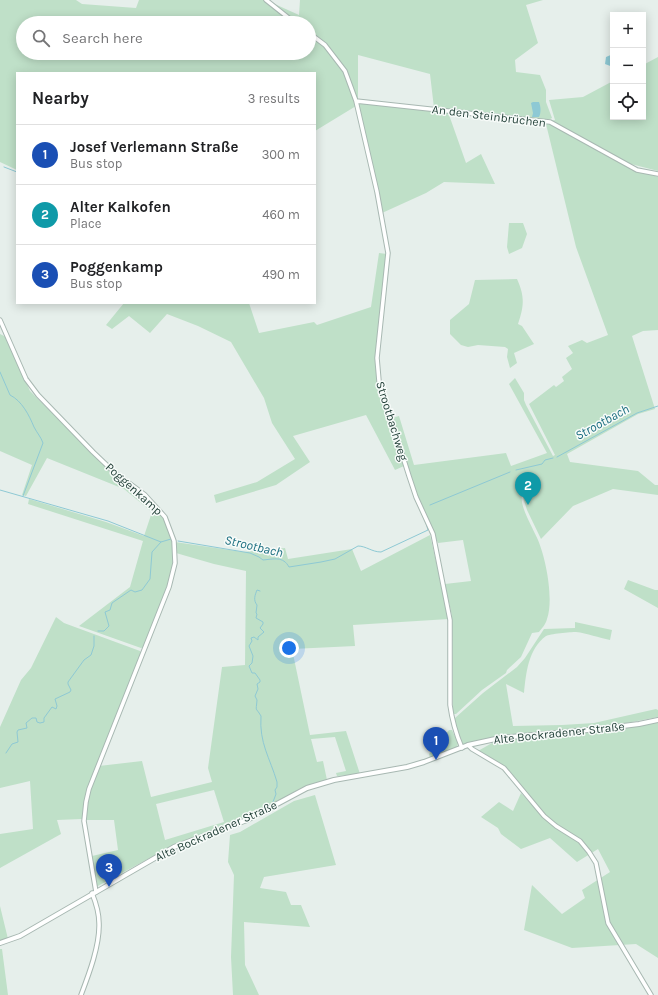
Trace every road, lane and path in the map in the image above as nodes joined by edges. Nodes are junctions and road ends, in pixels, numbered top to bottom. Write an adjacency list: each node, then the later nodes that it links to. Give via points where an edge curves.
1 (266, 0): 2 (street)
2 (286, 16)
3 (316, 38): 4 (street, Strootbachweg, via 326,45 346,71)
4 (356, 101): 5 (street, An den Steinbrüchen, via 550,122 637,170); 9 (street, Strootbachweg, via 388,254 377,358 379,380 416,497 433,534 450,620 450,705 456,735)
5 (658, 174)
6 (0, 320): 10 (street, Poggenkamp, via 31,386 98,457 157,506 165,517 174,541 175,563 169,587 86,802 84,821)
7 (658, 720): 8 (street, Alte Bockradener Straße, via 599,729 514,736 481,741)
8 (468, 746): 9 (street, Alte Bockradener Straße); 13 (street, via 504,768 544,816 580,841 589,852 596,863 608,923)
9 (462, 748): 10 (street, Alte Bockradener Straße, via 407,767 334,780 307,788 247,820 174,847)
10 (94, 892): 11 (street, Alte Bockradener Straße, via 20,936); 12 (street, Poggenkamp, via 99,915 98,936)
11 (0, 943)
12 (82, 995)
13 (651, 995)

